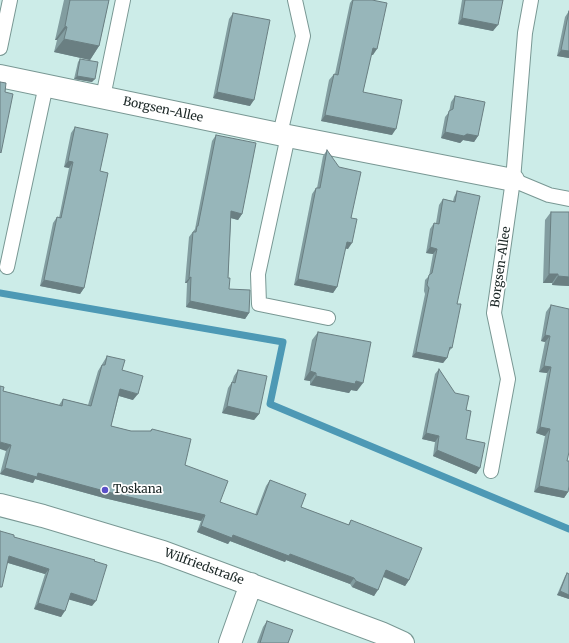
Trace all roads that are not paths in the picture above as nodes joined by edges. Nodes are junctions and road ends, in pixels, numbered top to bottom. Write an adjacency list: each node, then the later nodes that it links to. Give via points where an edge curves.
1 (10, 0): 5 (lane)
2 (123, 0): 8 (lane)
3 (295, 0): 9 (lane, via 303,36)
4 (531, 0): 10 (lane, Borgsen-Allee, via 525,33)
5 (0, 48)
6 (0, 76): 7 (street, Borgsen-Allee)
7 (46, 85): 8 (street, Borgsen-Allee); 12 (lane)
8 (103, 97): 9 (street, Borgsen-Allee)
9 (284, 135): 10 (street, Borgsen-Allee); 13 (lane, via 258,274 259,304)
10 (513, 180): 11 (lane, Borgsen-Allee, via 549,195); 14 (lane, Borgsen-Allee, via 494,313 508,379)
11 (569, 199)
12 (7, 267)
13 (328, 318)
14 (491, 471)
15 (0, 505): 16 (street, Wilfriedstraße, via 162,552)
16 (251, 584): 17 (street); 18 (street, Wilfriedstraße)
17 (230, 643)
18 (403, 643)

